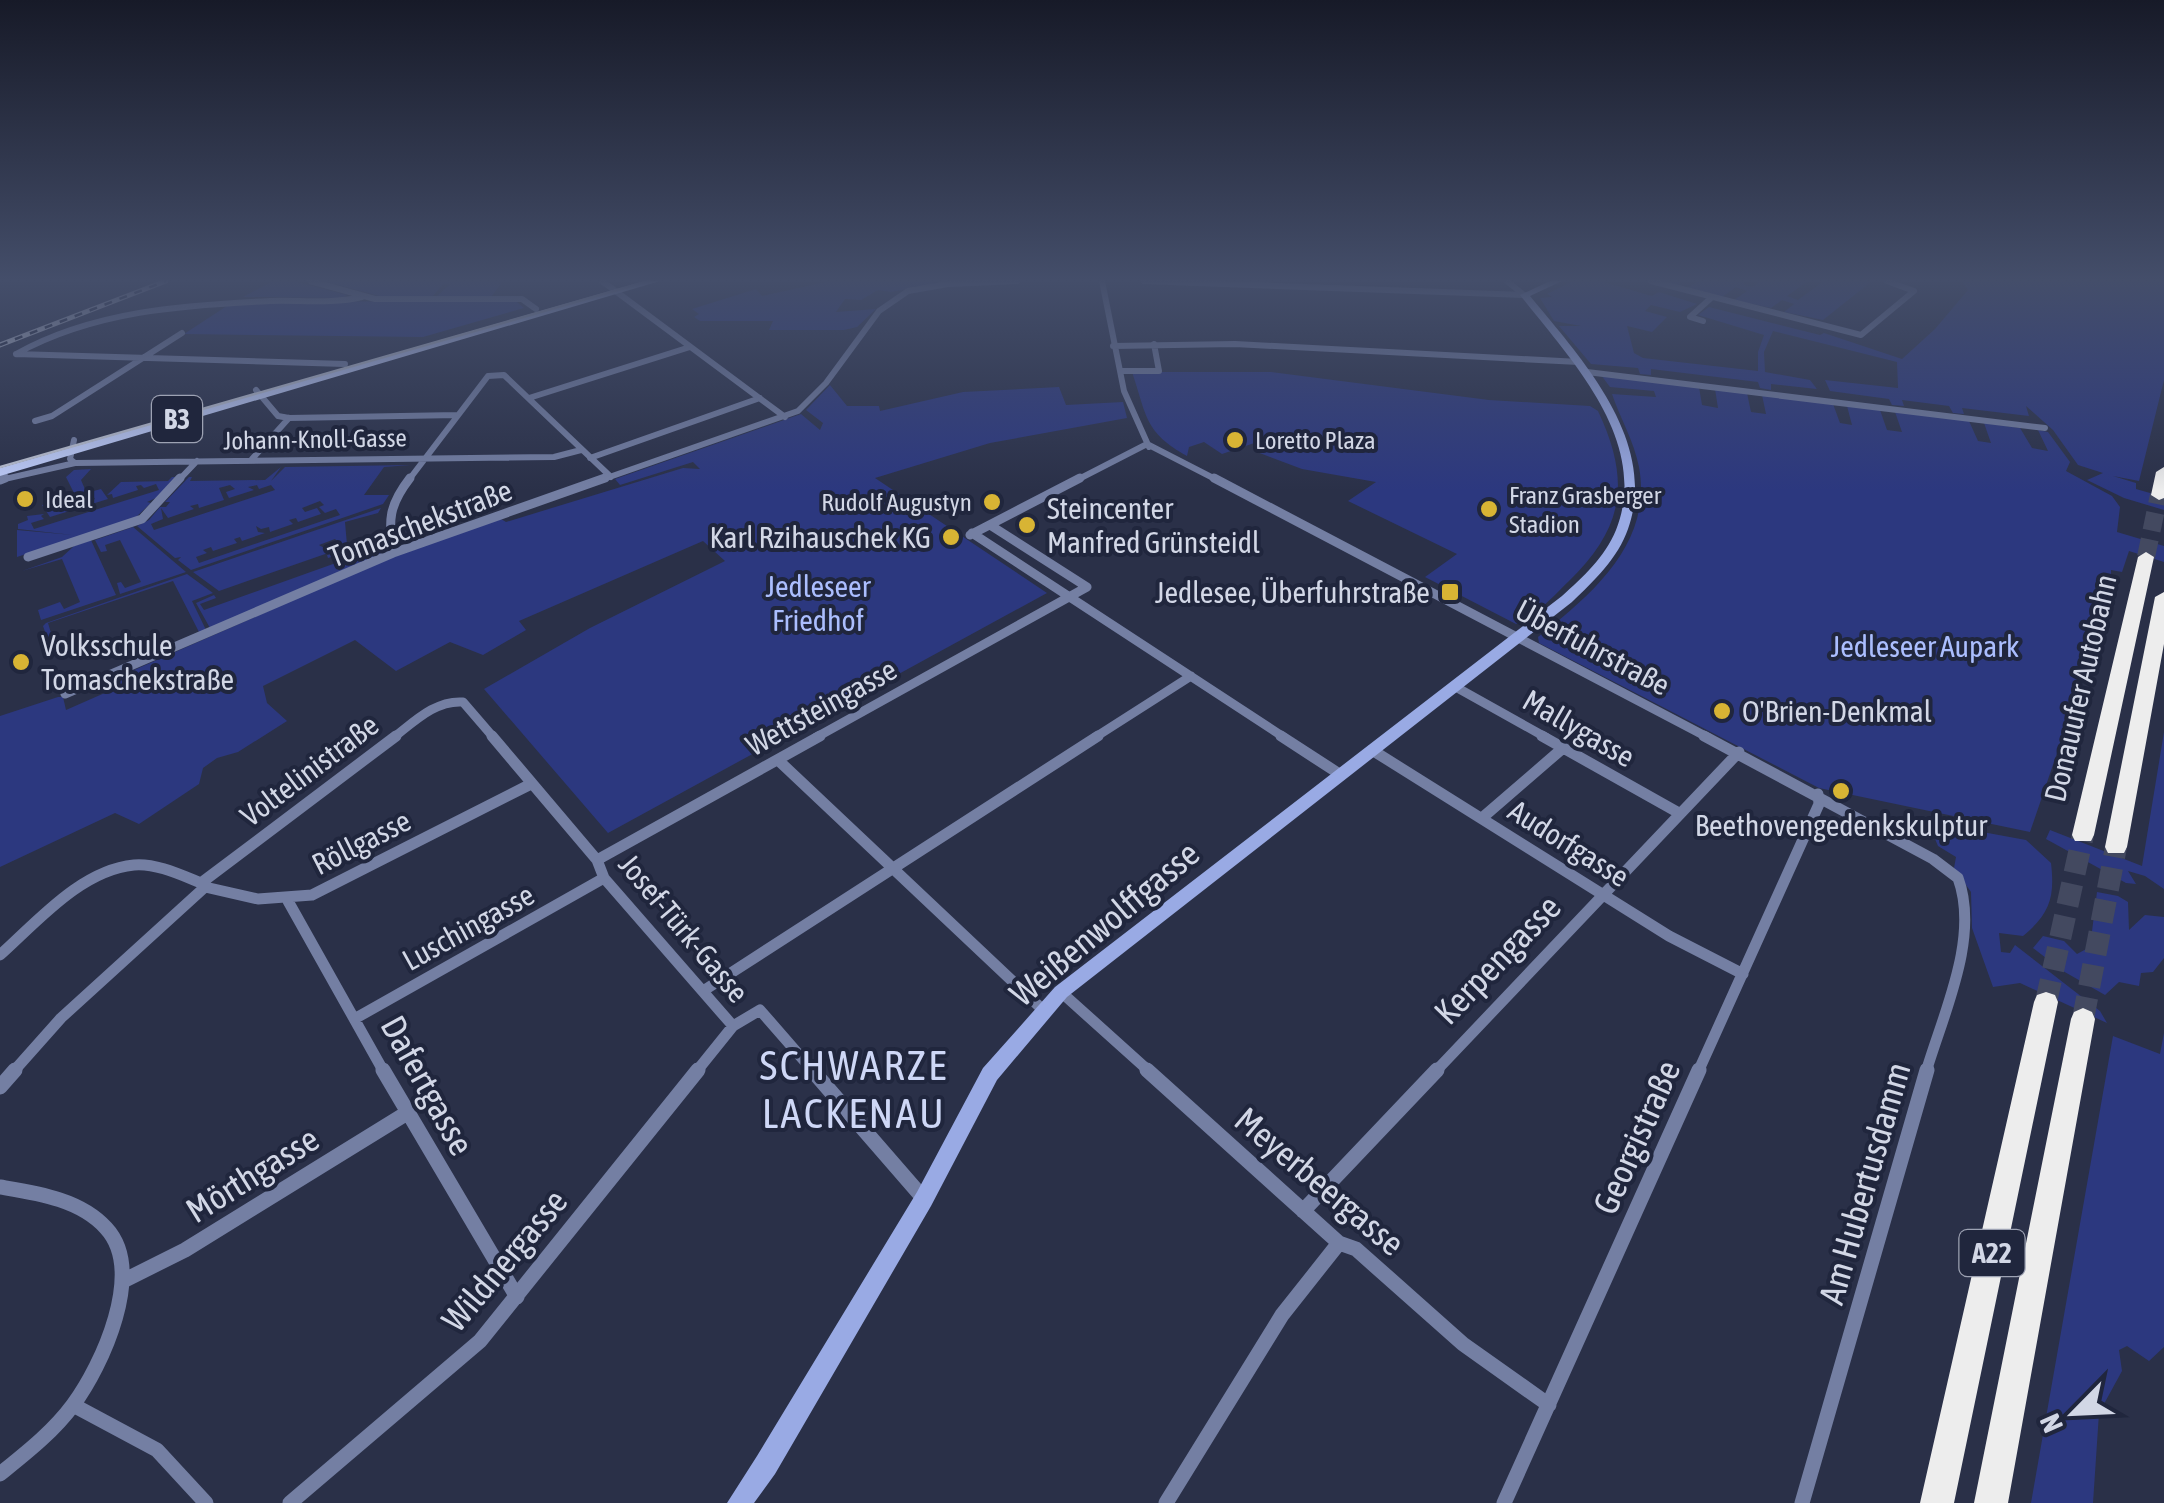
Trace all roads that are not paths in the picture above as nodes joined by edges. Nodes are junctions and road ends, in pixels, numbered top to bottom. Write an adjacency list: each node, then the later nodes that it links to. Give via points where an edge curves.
1 (20, 351): 12 (street, via 16,354)
2 (155, 351): 12 (street)
3 (393, 351): 13 (main road, B3)
4 (403, 351): 16 (main road, B3)
5 (677, 351): 17 (street)
6 (696, 351): 18 (street)
7 (850, 351): 20 (street, Tomaschekstraße, via 815,397)
8 (1116, 351): 15 (street)
9 (1155, 351): 15 (street, via 1159,371)
10 (1343, 351): 14 (street)
11 (1570, 351): 14 (street, Weißenwolffgasse)
12 (146, 357): 13 (street); 22 (street)
13 (345, 364): 16 (main road, B3)
14 (1583, 367): 23 (street); 45 (street, Weißenwolffgasse, via 1621,438 1631,495 1623,528 1601,566)
15 (1122, 371): 24 (street)
16 (258, 393): 21 (street, via 278,416); 26 (main road, B3)
17 (529, 398): 19 (street, via 504,375 495,375 482,380); 25 (street)
18 (760, 398): 20 (street); 28 (street)
19 (457, 415): 21 (street); 27 (street)
20 (785, 417): 34 (street, Tomaschekstraße)
21 (289, 418): 29 (street)
22 (35, 421)
23 (2045, 428)
24 (1147, 444): 37 (street); 45 (street, Überfuhrstraße)
25 (581, 450): 27 (street, Johann-Knoll-Gasse, via 554,457); 28 (street)
26 (74, 451): 30 (street, Johann-Knoll-Gasse); 31 (main road, B3); 32 (main road, B3); 35 (street, Johann-Knoll-Gasse)
27 (426, 458): 29 (street, Johann-Knoll-Gasse); 38 (street, via 392,502)
28 (590, 458): 34 (street)
29 (252, 460): 30 (street, Johann-Knoll-Gasse)
30 (197, 461): 40 (street, via 142,518)
31 (0, 462)
32 (0, 472)
33 (2164, 472): 36 (highway)
34 (611, 478): 38 (street, Tomaschekstraße)
35 (0, 480)
36 (2159, 495)
37 (990, 524): 41 (street); 42 (street, via 969,535)
38 (393, 553): 48 (street, Tomaschekstraße)
39 (2146, 557): 59 (highway, Donauufer Autobahn)
40 (28, 558)
41 (1055, 566): 42 (street); 43 (street, via 1087,586)
42 (1037, 576): 43 (street)
43 (1069, 596): 46 (street); 53 (street, Wettsteingasse)
44 (2164, 596): 60 (highway, Donauufer Autobahn)
45 (1520, 636): 47 (street, Weißenwolffgasse); 52 (street, Überfuhrstraße)
46 (1191, 676): 54 (street); 62 (street)
47 (1454, 686): 50 (street, Mallygasse); 51 (street, Weißenwolffgasse)
48 (64, 694)
49 (450, 701): 55 (street, Josef-Türk-Gasse, via 463,702); 65 (street, Voltelinistraße)
50 (1563, 748): 57 (street, Mallygasse); 58 (street)
51 (1372, 750): 54 (street, Weißenwolffgasse); 58 (street, Audorfgasse)
52 (1739, 752): 56 (street, Überfuhrstraße); 57 (street, Kerpengasse)
53 (778, 760): 61 (street, Wettsteingasse); 62 (street)
54 (1341, 775): 71 (street, Weißenwolffgasse)
55 (530, 784): 61 (street, Josef-Türk-Gasse); 67 (street, Röllgasse, via 312,896)
56 (1818, 794): 64 (street, Überfuhrstraße); 69 (street, Georgistraße)
57 (1678, 813): 66 (street, Kerpengasse)
58 (1482, 818): 66 (street, Audorfgasse)
59 (2082, 835)
60 (2116, 848)
61 (597, 860): 63 (street, Josef-Türk-Gasse)
62 (893, 866): 70 (street); 73 (street)
63 (604, 878): 70 (street, Josef-Türk-Gasse); 74 (street, Luschingasse)
64 (1958, 878): 93 (street, Am Hubertusdamm, via 1964,897 1961,949)
65 (203, 885): 67 (street, Röllgasse, via 239,898); 68 (street, via 136,865 114,869 90,880); 77 (street, Voltelinistraße, via 62,1018)
66 (1601, 894): 69 (street, Audorfgasse); 81 (street, Kerpengasse)
67 (288, 901): 74 (street, Dafertgasse)
68 (0, 955)
69 (1742, 974): 85 (street, Georgistraße)
70 (703, 991): 76 (street, Josef-Türk-Gasse)
71 (1061, 992): 73 (street, Weißenwolffgasse); 81 (street, Meyerbeergasse)
72 (2046, 1002): 94 (highway, A22)
73 (1043, 1010): 80 (street, Weißenwolffgasse, via 990,1074)
74 (356, 1018): 78 (street, Dafertgasse)
75 (2083, 1019): 95 (highway, A22)
76 (733, 1026): 80 (street, Josef-Türk-Gasse, via 760,1010); 84 (street, Wildnergasse)
77 (0, 1088)
78 (406, 1114): 83 (street, Mörthgasse, via 186,1250); 84 (street, Dafertgasse)
79 (0, 1187): 83 (street, via 91,1214 113,1236)
80 (924, 1198): 90 (street, Weißenwolffgasse)
81 (1302, 1211): 82 (street, Meyerbeergasse)
82 (1339, 1244): 85 (street, Meyerbeergasse, via 1356,1249 1463,1344); 91 (street, via 1282,1315)
83 (125, 1280): 86 (street, via 117,1317)
84 (517, 1298): 89 (street, Wildnergasse, via 480,1341)
85 (1549, 1404): 92 (street, Georgistraße)
86 (73, 1405): 87 (street); 88 (street, via 157,1450)
87 (0, 1474)
88 (206, 1503)
89 (290, 1503)
90 (738, 1503)
91 (1166, 1503)
92 (1504, 1503)
93 (1802, 1503)
94 (1937, 1503)
95 (1990, 1503)

